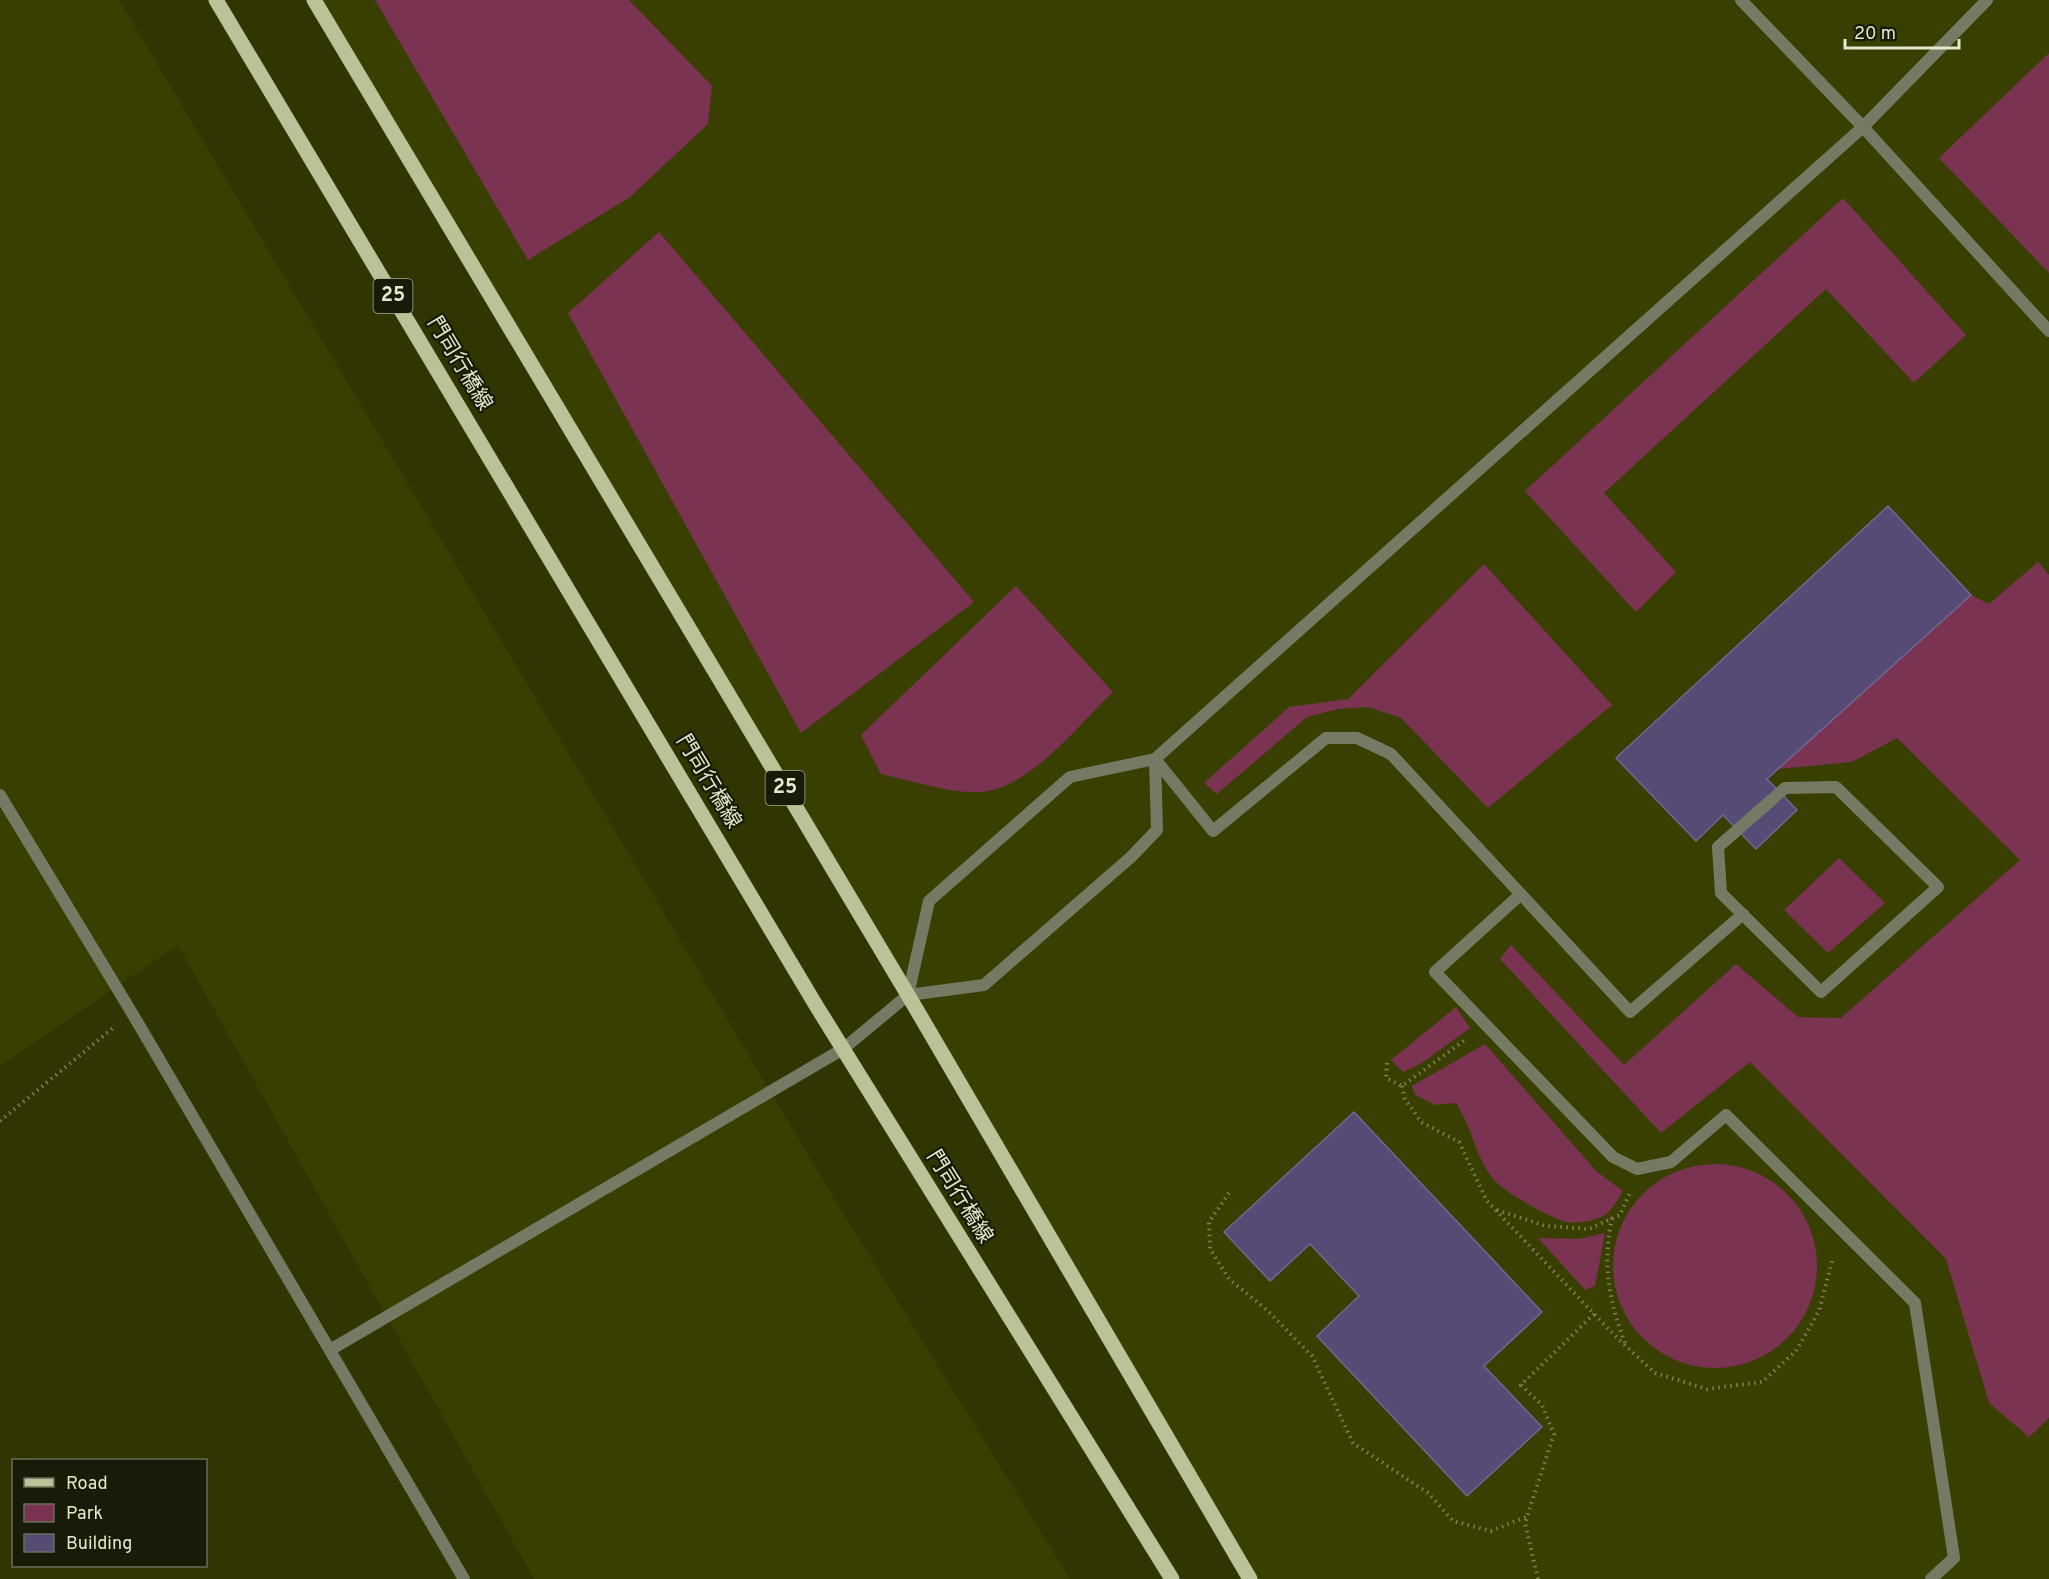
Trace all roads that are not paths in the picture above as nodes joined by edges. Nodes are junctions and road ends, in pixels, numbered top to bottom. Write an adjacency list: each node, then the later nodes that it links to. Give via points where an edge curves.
1 (216, 0): 12 (main road, 門司行橋線 / 25)
2 (314, 0): 11 (main road, 25)
3 (1741, 0): 5 (street)
4 (1987, 0): 5 (street)
5 (1863, 127): 6 (street); 7 (street)
6 (2049, 331)
7 (1155, 759): 9 (street, via 1213,831 1326,738 1357,738 1391,754); 11 (street, via 1070,777 929,901); 11 (street, via 1157,830 1131,857 984,985)
8 (0, 795): 13 (street)
9 (1521, 894): 10 (street, via 1630,1012); 17 (street, via 1435,972 1613,1157 1637,1169 1671,1162 1726,1115 1915,1303 1954,1558)
10 (1743, 914): 10 (street, via 1721,893 1718,847 1785,788 1836,787 1938,887 1821,992)
11 (908, 995): 12 (street); 16 (main road, 25)
12 (843, 1049): 13 (street); 15 (main road, 門司行橋線 / 25)
13 (330, 1350): 14 (street)
14 (464, 1579)
15 (1172, 1579)
16 (1250, 1579)
17 (1931, 1579)

